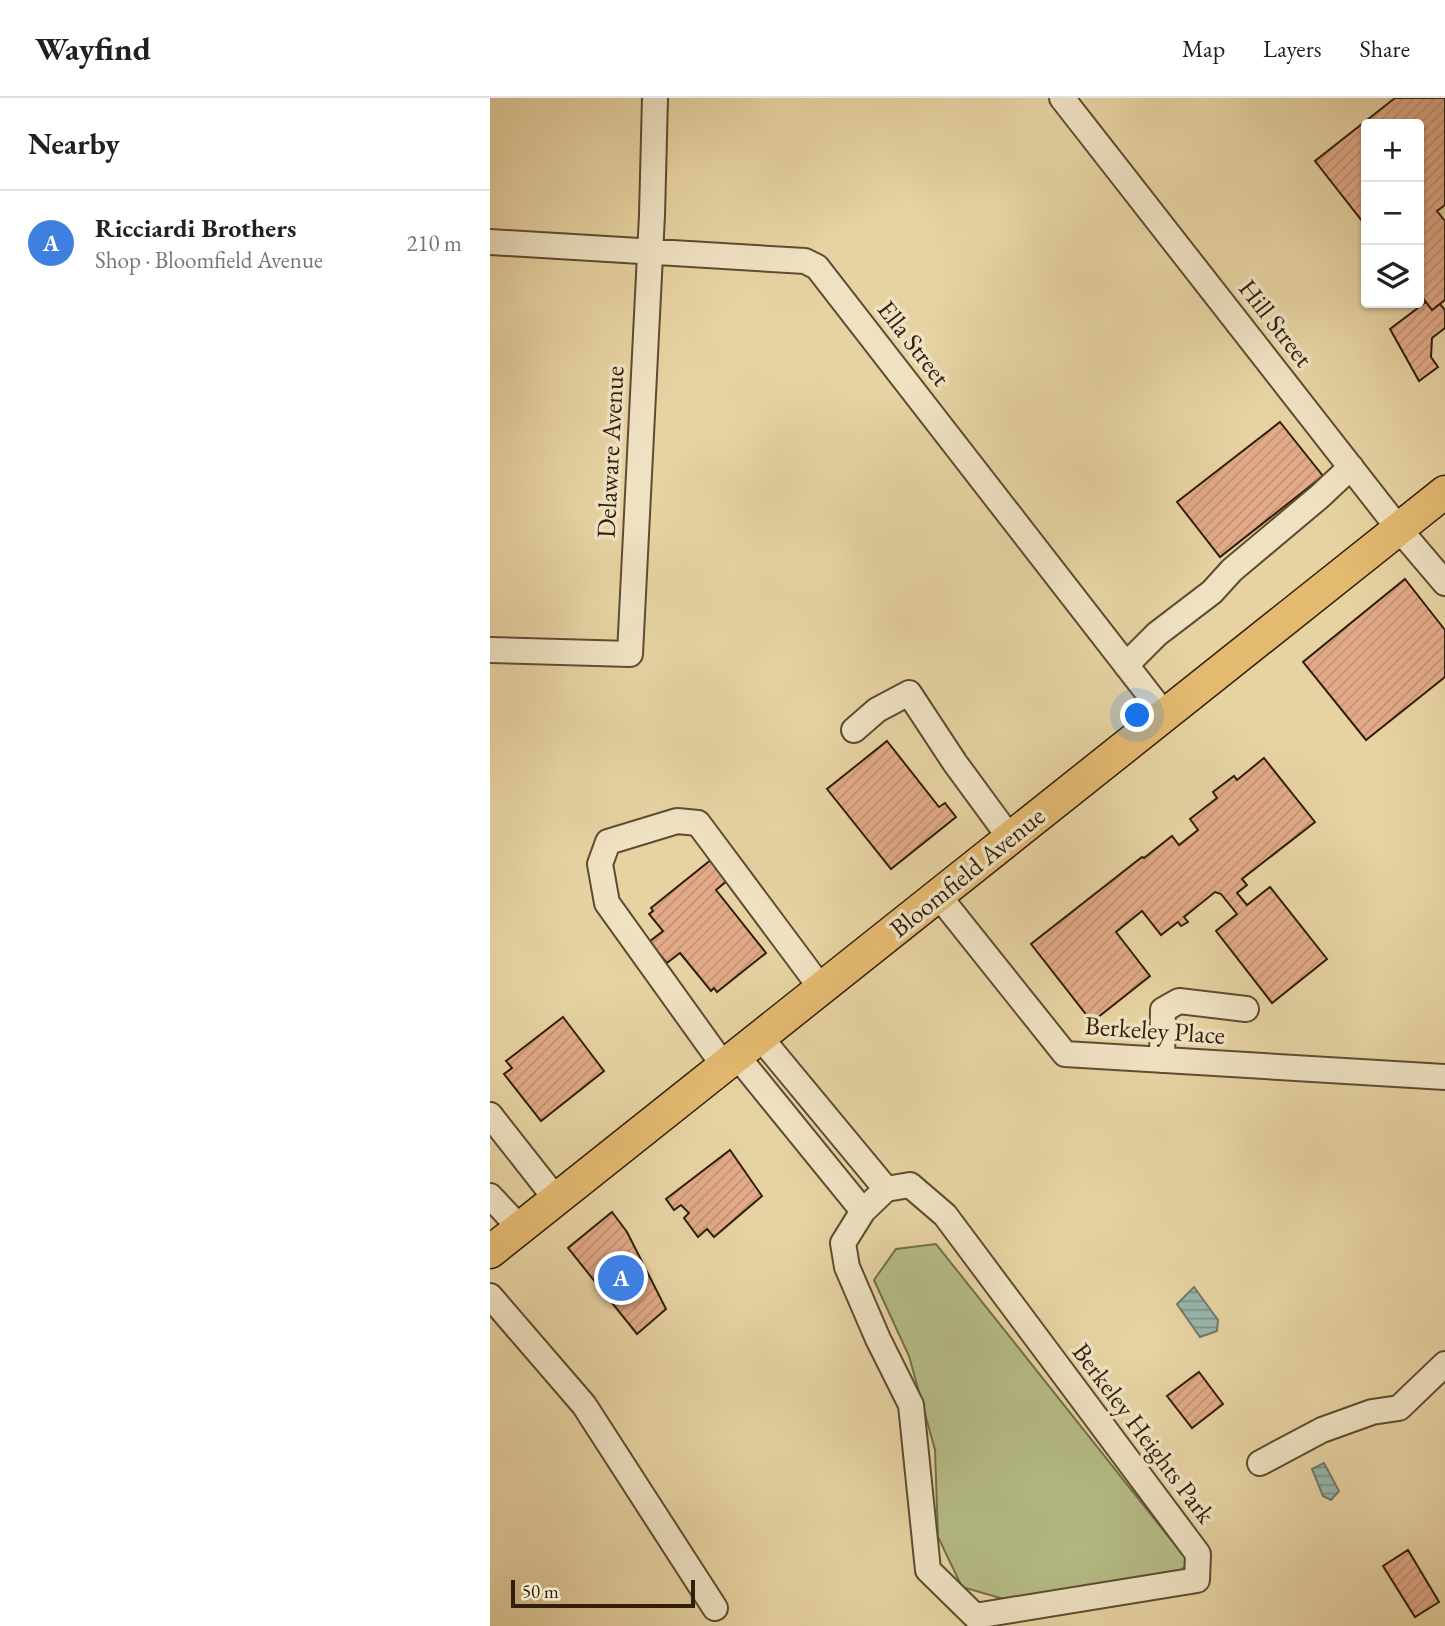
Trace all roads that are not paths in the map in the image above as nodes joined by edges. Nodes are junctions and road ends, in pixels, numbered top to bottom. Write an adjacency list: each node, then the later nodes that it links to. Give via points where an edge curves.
1 (655, 98): 4 (street, Delaware Avenue)
2 (1062, 98): 5 (street, Hill Street)
3 (490, 242): 4 (street, Ella Street)
4 (650, 253): 9 (street, Delaware Avenue, via 630,654); 10 (street, Ella Street, via 805,261 817,267)
5 (1351, 467): 7 (street, Hill Street); 10 (street)
6 (1445, 492): 7 (main road, Bloomfield Avenue)
7 (1399, 529): 8 (street, Hill Street); 11 (main road, Bloomfield Avenue)
8 (1445, 583)
9 (490, 650)
10 (1126, 665): 11 (street, Ella Street)
11 (1165, 715): 13 (main road, Bloomfield Avenue)
12 (854, 730): 13 (street, via 877,709 909,693)
13 (1010, 838): 14 (main road, Bloomfield Avenue)
14 (938, 895): 15 (main road, Bloomfield Avenue); 18 (street, Berkeley Place, via 1065,1054)
15 (821, 988): 17 (main road, Bloomfield Avenue); 17 (street, via 698,823 677,821 608,842 600,864 607,903)
16 (1246, 1009): 18 (street, via 1179,1001 1163,1010)
17 (740, 1053): 21 (street); 23 (main road, Bloomfield Avenue); 24 (street)
18 (1162, 1060): 19 (street, Berkeley Place)
19 (1445, 1077)
20 (490, 1115): 23 (street)
21 (886, 1189): 24 (street, Berkeley Heights Park); 24 (street, Berkeley Heights Park, via 910,1185 945,1215 1198,1554 1197,1580 975,1616 928,1570 911,1405 847,1267 843,1243)
22 (490, 1196): 25 (street)
23 (556, 1199): 25 (main road, Bloomfield Avenue)
24 (863, 1211)
25 (520, 1228): 26 (main road, Bloomfield Avenue)
26 (490, 1252)
27 (490, 1296): 30 (street, via 584,1405)
28 (1445, 1364): 29 (street, via 1399,1408 1372,1412 1322,1430)
29 (1260, 1463)
30 (715, 1608)

